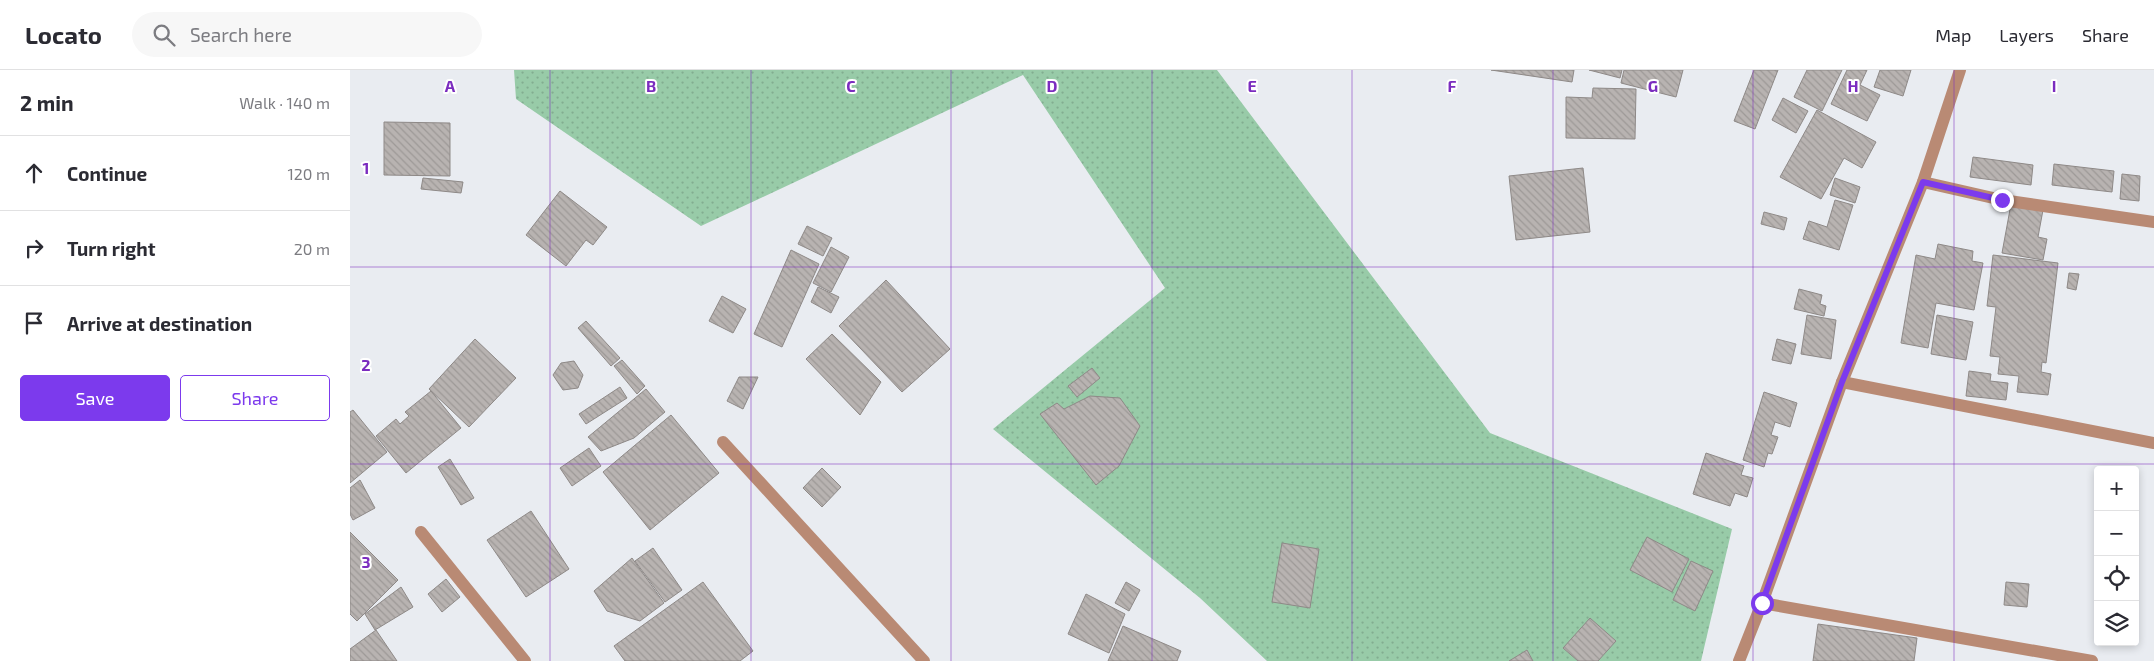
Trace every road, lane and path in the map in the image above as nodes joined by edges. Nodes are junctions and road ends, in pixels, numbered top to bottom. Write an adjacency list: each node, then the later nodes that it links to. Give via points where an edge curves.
1 (1960, 70): 2 (street)
2 (1923, 182): 3 (street, via 2002,200); 4 (street)
3 (2154, 222)
4 (1842, 382): 6 (street); 8 (street)
5 (723, 442): 10 (street)
6 (2154, 443)
7 (421, 532): 9 (street)
8 (1762, 603): 11 (street); 12 (street)
9 (525, 661)
10 (924, 661)
11 (1739, 661)
12 (2092, 661)

